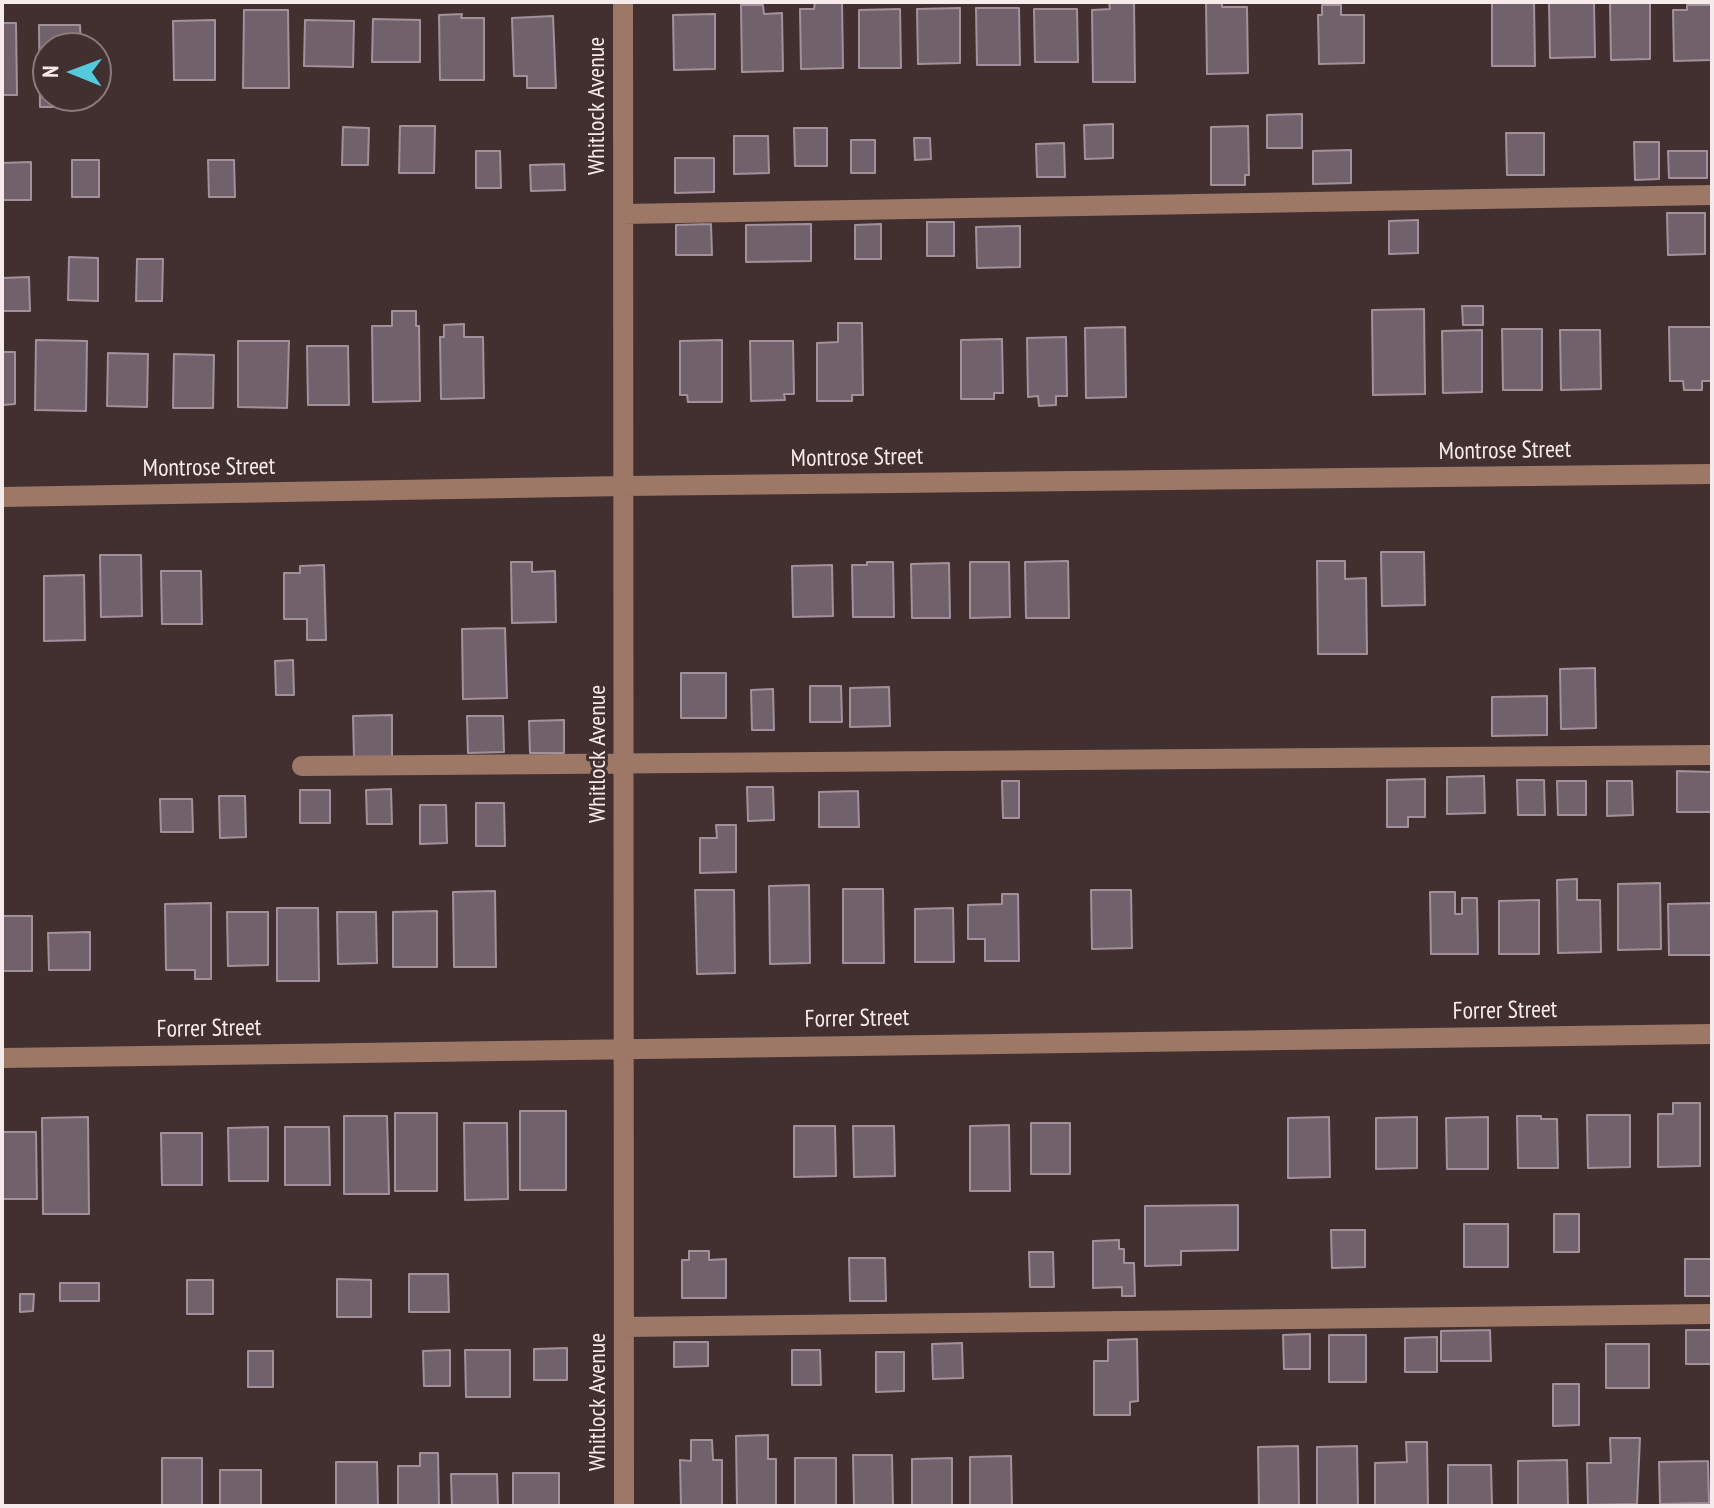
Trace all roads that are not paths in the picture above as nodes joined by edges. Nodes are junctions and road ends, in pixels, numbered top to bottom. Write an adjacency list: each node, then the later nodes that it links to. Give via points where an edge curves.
1 (623, 2): 3 (street, Whitlock Avenue)
2 (1712, 195): 3 (street)
3 (623, 214): 5 (street, Whitlock Avenue)
4 (1712, 474): 5 (street, Montrose Street)
5 (624, 486): 6 (street, Montrose Street); 8 (street, Whitlock Avenue)
6 (2, 497)
7 (1712, 755): 8 (street)
8 (624, 763): 9 (street); 11 (street, Whitlock Avenue)
9 (302, 766)
10 (1712, 1034): 11 (street, Forrer Street)
11 (624, 1050): 12 (street, Forrer Street); 14 (street, Whitlock Avenue)
12 (2, 1058)
13 (1712, 1314): 14 (street)
14 (624, 1327): 15 (street, Whitlock Avenue)
15 (624, 1506)

